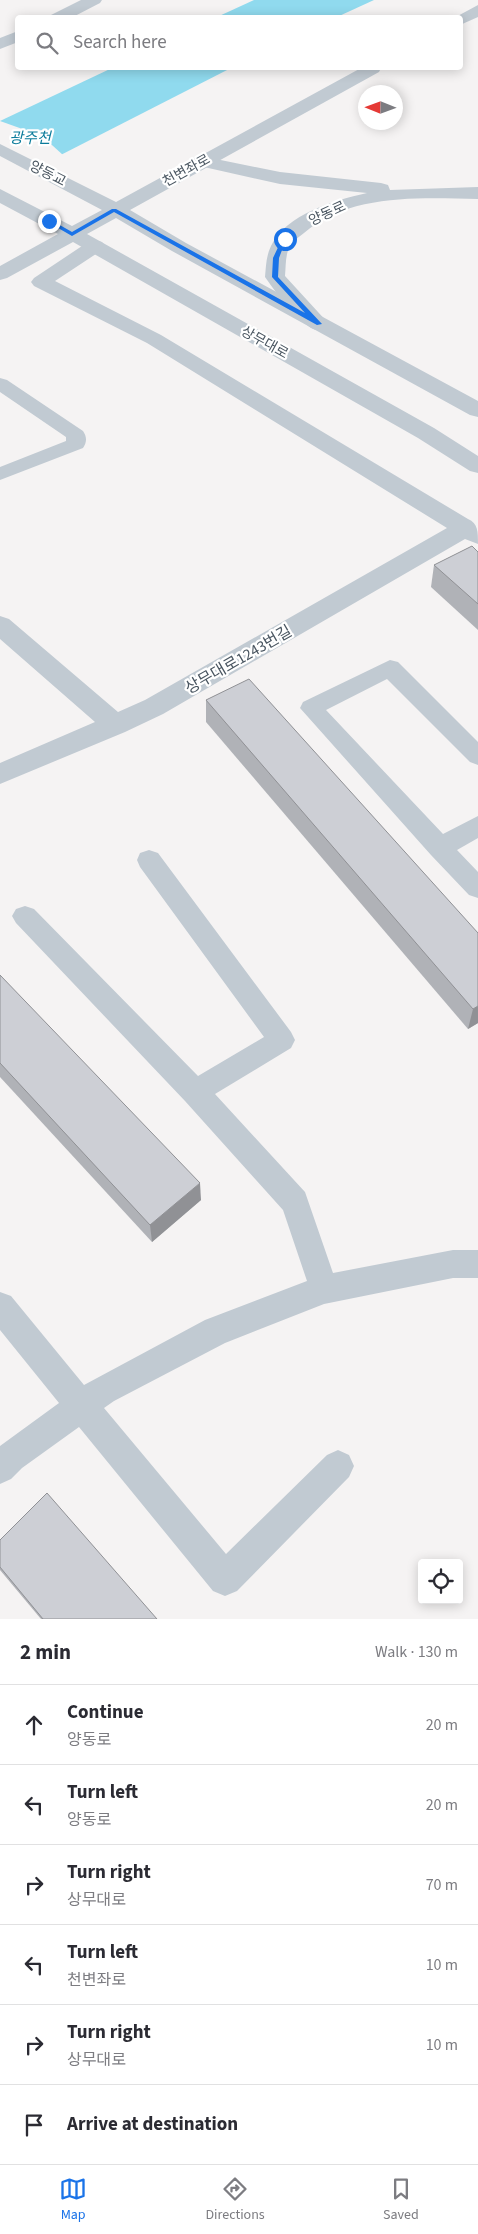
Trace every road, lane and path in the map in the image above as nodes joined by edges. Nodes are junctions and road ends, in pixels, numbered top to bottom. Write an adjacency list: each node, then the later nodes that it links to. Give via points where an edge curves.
1 (94, 0): 3 (street)
2 (478, 10): 4 (street)
3 (63, 15)
4 (463, 18)
5 (15, 37): 6 (street)
6 (0, 44)
7 (369, 70): 9 (street, 천변좌로)
8 (0, 148): 13 (street, 양동교)
9 (200, 161): 10 (street, via 280,178); 13 (street, 천변좌로)
10 (412, 192): 11 (street, 양동로); 17 (street, 양동로, via 358,200 332,208 285,239 276,258 275,277)
11 (478, 193)
12 (0, 195): 14 (street, 상무대로)
13 (114, 210): 14 (street, 천변좌로); 17 (street)
14 (72, 234): 15 (street, 상무대로); 16 (street, 천변좌로)
15 (95, 246): 20 (street, 상무대로, via 418,428); 22 (street, via 41,282 154,339)
16 (0, 274)
17 (319, 324): 19 (street)
18 (0, 384): 21 (lane, via 76,435 76,444)
19 (478, 410)
20 (478, 466)
21 (0, 474)
22 (472, 531): 24 (street, 상무대로1243번길)
23 (0, 625): 24 (street)
24 (116, 725): 26 (street, 상무대로1243번길)
25 (478, 756): 28 (lane, via 390,668 310,708)
26 (0, 774)
27 (478, 826): 28 (lane)
28 (440, 848): 30 (lane)
29 (149, 860): 32 (lane, via 282,1040)
30 (478, 888)
31 (25, 916): 32 (lane)
32 (195, 1092): 34 (lane, via 295,1202)
33 (478, 1264): 34 (lane, via 454,1264)
34 (324, 1289): 36 (lane, via 216,1331 103,1390)
35 (0, 1307): 36 (lane)
36 (83, 1405): 37 (lane, via 225,1579); 38 (lane, via 11,1456)
37 (338, 1466)
38 (0, 1468)

